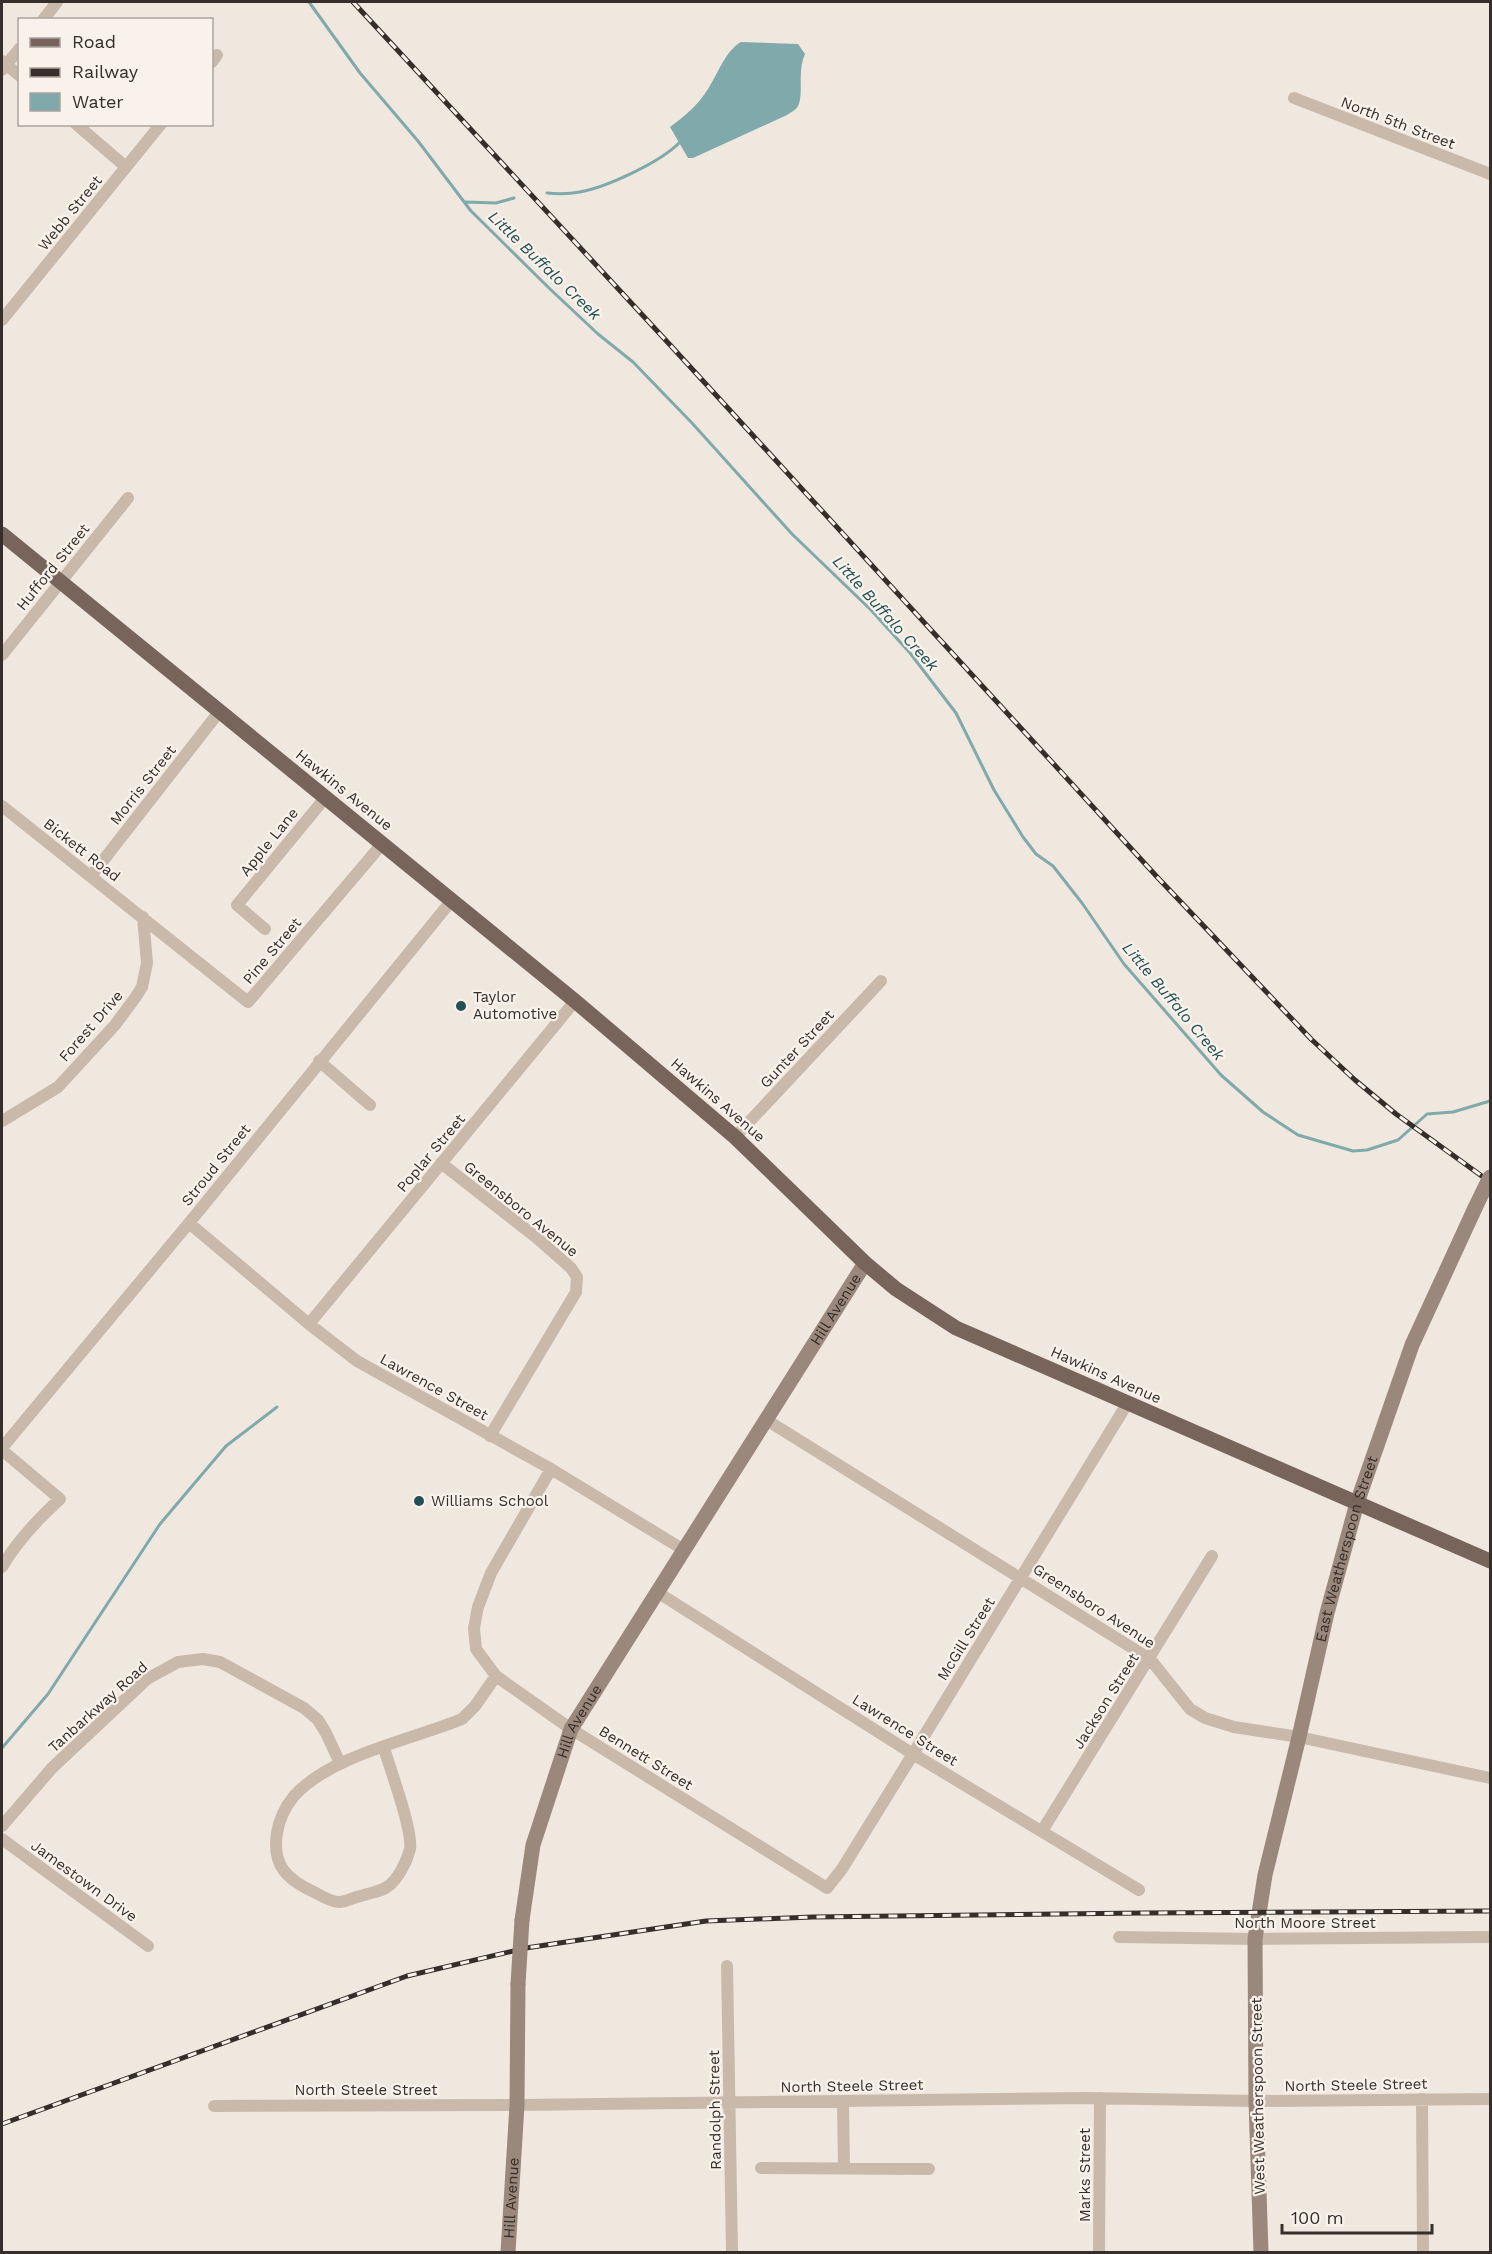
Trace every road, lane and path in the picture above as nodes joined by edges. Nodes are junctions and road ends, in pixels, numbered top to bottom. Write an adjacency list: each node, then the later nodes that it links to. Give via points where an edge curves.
1 (57, 2): 2 (street)
2 (44, 18)
3 (18, 50): 4 (street)
4 (3, 66): 5 (street)
5 (18, 75)
6 (1294, 98): 10 (street, North 5th Street)
7 (78, 126): 9 (street)
8 (159, 126): 9 (street, Webb Street)
9 (126, 167): 11 (street, Webb Street)
10 (1491, 174)
11 (2, 320)
12 (128, 498): 14 (street, Hufford Street)
13 (2, 534): 14 (main road, Hawkins Avenue)
14 (60, 583): 15 (street, Hufford Street); 16 (main road, Hawkins Avenue)
15 (2, 655)
16 (219, 712): 17 (main road, Hawkins Avenue); 20 (street, Morris Street)
17 (325, 798): 19 (main road, Hawkins Avenue); 23 (street, Apple Lane, via 237,905)
18 (2, 806): 20 (street, Bickett Road)
19 (382, 844): 21 (main road, Hawkins Avenue); 22 (street, Pine Street, via 248,1002)
20 (91, 876): 22 (street, Bickett Road)
21 (452, 900): 25 (main road, Hawkins Avenue); 26 (street, Stroud Street)
22 (143, 917): 28 (street, Forest Drive, via 147,963 142,987 135,998 58,1087)
23 (266, 929)
24 (881, 981): 29 (street, Gunter Street)
25 (575, 1001): 29 (main road, Hawkins Avenue); 30 (street, Poplar Street)
26 (319, 1061): 27 (street); 32 (street, Stroud Street)
27 (370, 1105)
28 (2, 1121)
29 (735, 1137): 33 (main road, Hawkins Avenue)
30 (441, 1163): 34 (street, Poplar Street); 37 (street, Greensboro Avenue, via 537,1238 578,1277 576,1292)
31 (1491, 1177): 40 (street, East Weatherspoon Street, bridge, via 1412,1345)
32 (189, 1223): 34 (street, Lawrence Street); 38 (street, Stroud Street)
33 (865, 1263): 35 (main road, Hawkins Avenue, via 896,1289 956,1328); 36 (street, Hill Avenue)
34 (309, 1324): 37 (street, Lawrence Street, via 376,1373)
35 (1127, 1404): 40 (main road, Hawkins Avenue); 45 (street, McGill Street)
36 (765, 1419): 41 (street, Hill Avenue); 45 (street, Greensboro Avenue)
37 (490, 1436): 39 (street, Lawrence Street)
38 (2, 1449): 44 (street, via 60,1499 10,1552)
39 (551, 1469): 41 (street, Lawrence Street); 48 (street, Bennett Street, via 491,1573 478,1607 476,1649)
40 (1357, 1503): 43 (main road, Hawkins Avenue); 50 (street, East Weatherspoon Street)
41 (684, 1550): 46 (street, Hill Avenue)
42 (1212, 1556): 47 (street, Jackson Street)
43 (1491, 1561)
44 (2, 1567)
45 (1022, 1577): 47 (street, Greensboro Avenue); 52 (street, McGill Street)
46 (657, 1592): 49 (street, Hill Avenue); 52 (street, Lawrence Street)
47 (1150, 1659): 50 (street, Greensboro Avenue, via 1190,1709 1205,1718 1234,1727); 56 (street, Jackson Street)
48 (496, 1676): 49 (street, Bennett Street); 51 (street, via 462,1719)
49 (571, 1729): 58 (street, Bennett Street); 71 (street, Hill Avenue, bridge, via 533,1845 522,1920)
50 (1299, 1737): 54 (street, Greensboro Avenue); 62 (street, East Weatherspoon Street, via 1265,1875)
51 (384, 1748): 53 (street); 53 (street, via 410,1836 410,1848 389,1886 339,1902 289,1876 276,1859 275,1845 278,1825 294,1796)
52 (913, 1754): 56 (street, Lawrence Street); 58 (street, McGill Street)
53 (340, 1763): 55 (street, Tanbarkway Road, via 327,1733 304,1708 220,1662 178,1662 147,1679 52,1768)
54 (1491, 1778)
55 (2, 1826)
56 (1042, 1831): 59 (street, Lawrence Street)
57 (2, 1839): 63 (street, Jamestown Drive)
58 (827, 1888)
59 (1139, 1890)
60 (1119, 1937): 62 (street, North Moore Street)
61 (1491, 1937): 62 (street, North Moore Street)
62 (1255, 1939): 69 (street, West Weatherspoon Street)
63 (148, 1946)
64 (727, 1966): 70 (street, Randolph Street)
65 (1100, 2098): 68 (street, North Steele Street); 69 (street, North Steele Street); 78 (street, Marks Street)
66 (1491, 2099): 67 (street, North Steele Street)
67 (1422, 2100): 69 (street, North Steele Street); 80 (street)
68 (843, 2101): 70 (street, North Steele Street); 74 (street)
69 (1256, 2101): 79 (street, West Weatherspoon Street)
70 (730, 2103): 71 (street, North Steele Street); 77 (street, Randolph Street)
71 (517, 2105): 72 (street, North Steele Street); 76 (street, Hill Avenue)
72 (214, 2106)
73 (761, 2168): 74 (street)
74 (844, 2168): 75 (street)
75 (929, 2169)
76 (508, 2253)
77 (732, 2253)
78 (1099, 2253)
79 (1261, 2253)
80 (1423, 2253)

